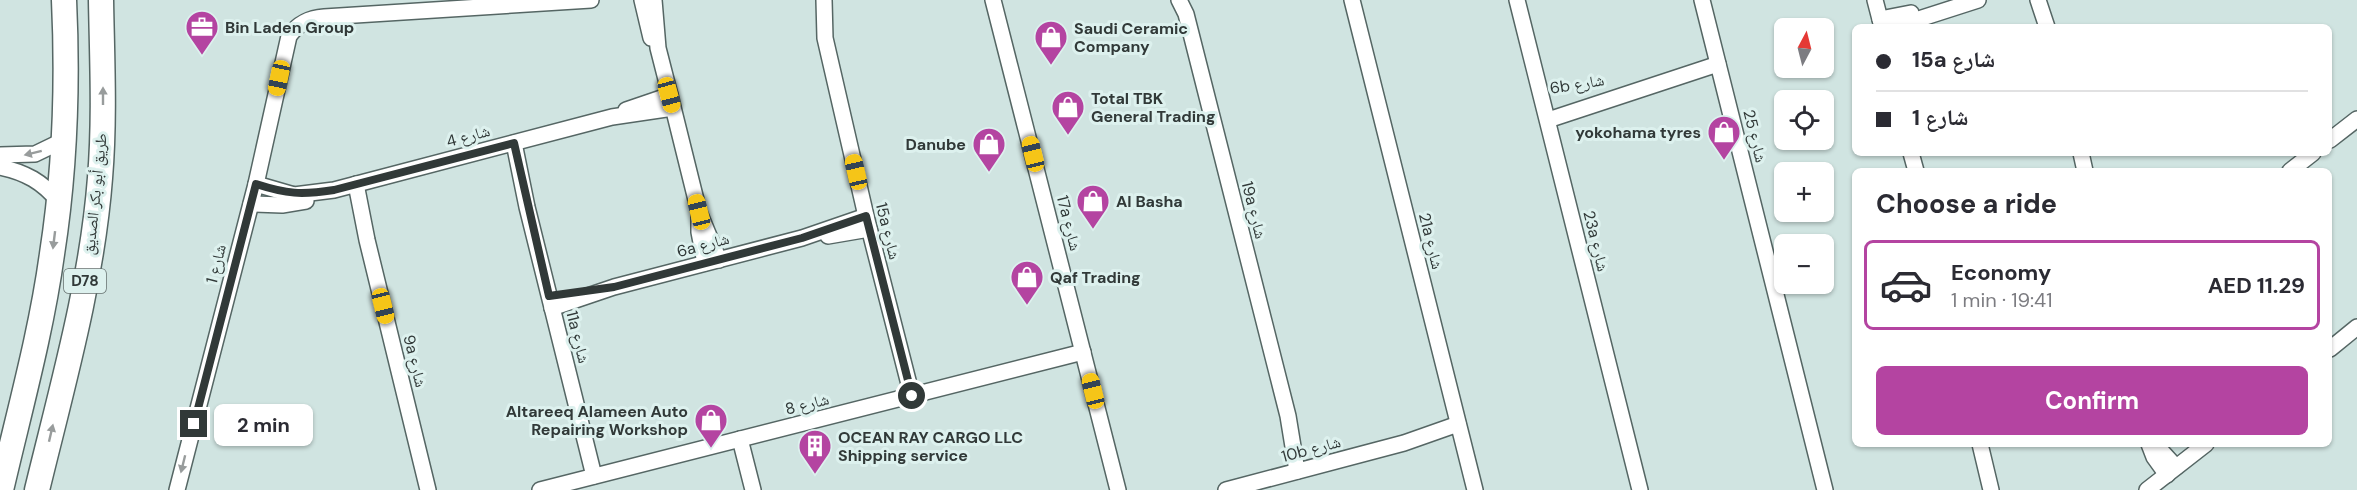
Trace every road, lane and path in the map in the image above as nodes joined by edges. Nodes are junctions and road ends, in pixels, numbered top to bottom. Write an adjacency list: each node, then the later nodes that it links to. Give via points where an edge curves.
1 (64, 0): 32 (main road, D78)
2 (87, 0): 26 (main road)
3 (101, 0): 26 (main road, طريق أبو بكر الصديق / D78)
4 (116, 0): 26 (main road)
5 (591, 0): 38 (street, شارع 1, via 313,18 289,36)
6 (642, 0): 25 (street, via 648,28)
7 (654, 0): 25 (street)
8 (812, 0): 24 (street, 15a شارع)
9 (824, 0): 24 (street, 15a شارع)
10 (993, 0): 47 (street, 17a شارع)
11 (1352, 0): 49 (street, 21a شارع)
12 (1517, 0): 29 (street, 23a شارع)
13 (1702, 0): 27 (street, شارع 25)
14 (1875, 0): 20 (street)
15 (1978, 0): 19 (street)
16 (2038, 0): 22 (street)
17 (2049, 0): 23 (street)
18 (1183, 5): 55 (street, 19a شارع)
19 (1946, 9): 20 (street, via 1929,9); 21 (street)
20 (1881, 23)
21 (1903, 24)
22 (2046, 24)
23 (2053, 24)
24 (825, 39): 42 (street, 15a شارع)
25 (658, 48): 28 (street)
26 (102, 61): 59 (main road, طريق أبو بكر الصديق / D78, one-way to 26, via 79,314 95,224 103,134)
27 (1720, 69): 29 (street, 6b شارع, via 1670,87); 68 (street, شارع 25)
28 (671, 102): 33 (street, شارع 4, via 636,105 612,117); 43 (street)
29 (1546, 114): 67 (street, 23a شارع)
30 (2357, 119): 31 (street)
31 (2332, 138)
32 (64, 140): 34 (street, one-way to 34, via 35,154); 40 (main road, D78)
33 (508, 144): 39 (street, شارع 4); 44 (street, 11a شارع)
34 (0, 155)
35 (2309, 156): 37 (street)
36 (0, 167): 40 (street, via 35,178)
37 (2294, 168)
38 (256, 184): 39 (street, شارع 4, via 294,195); 41 (street, شارع 1)
39 (345, 187): 41 (street, شارع 4, via 291,204); 61 (street, 9a شارع, via 367,240)
40 (59, 202): 58 (main road, D78, one-way to 58, via 43,308)
41 (251, 204): 60 (street, شارع 1, one-way to 60)
42 (868, 223): 43 (street, 6a شارع); 48 (street, 15a شارع)
43 (712, 261): 44 (street, 6a شارع)
44 (550, 302): 57 (street, 11a شارع)
45 (2357, 327): 46 (street)
46 (2332, 347)
47 (1083, 352): 48 (street, شارع 8); 64 (street, 17a شارع)
48 (912, 396): 50 (street, شارع 8)
49 (1460, 429): 55 (street, 10b شارع); 66 (street, 21a شارع)
50 (740, 439): 57 (street, شارع 8); 63 (street)
51 (1981, 447): 69 (street)
52 (2150, 447): 56 (street, via 2154,457)
53 (2157, 447): 56 (street)
54 (2202, 447): 56 (street)
55 (1303, 470): 65 (street, 10b شارع)
56 (2172, 471): 70 (street)
57 (594, 476): 62 (street, شارع 8)
58 (1, 490)
59 (37, 490)
60 (177, 490)
61 (428, 490)
62 (540, 490)
63 (753, 490)
64 (1118, 490)
65 (1226, 490)
66 (1475, 490)
67 (1640, 490)
68 (1825, 490)
69 (1991, 490)
70 (2147, 490)

